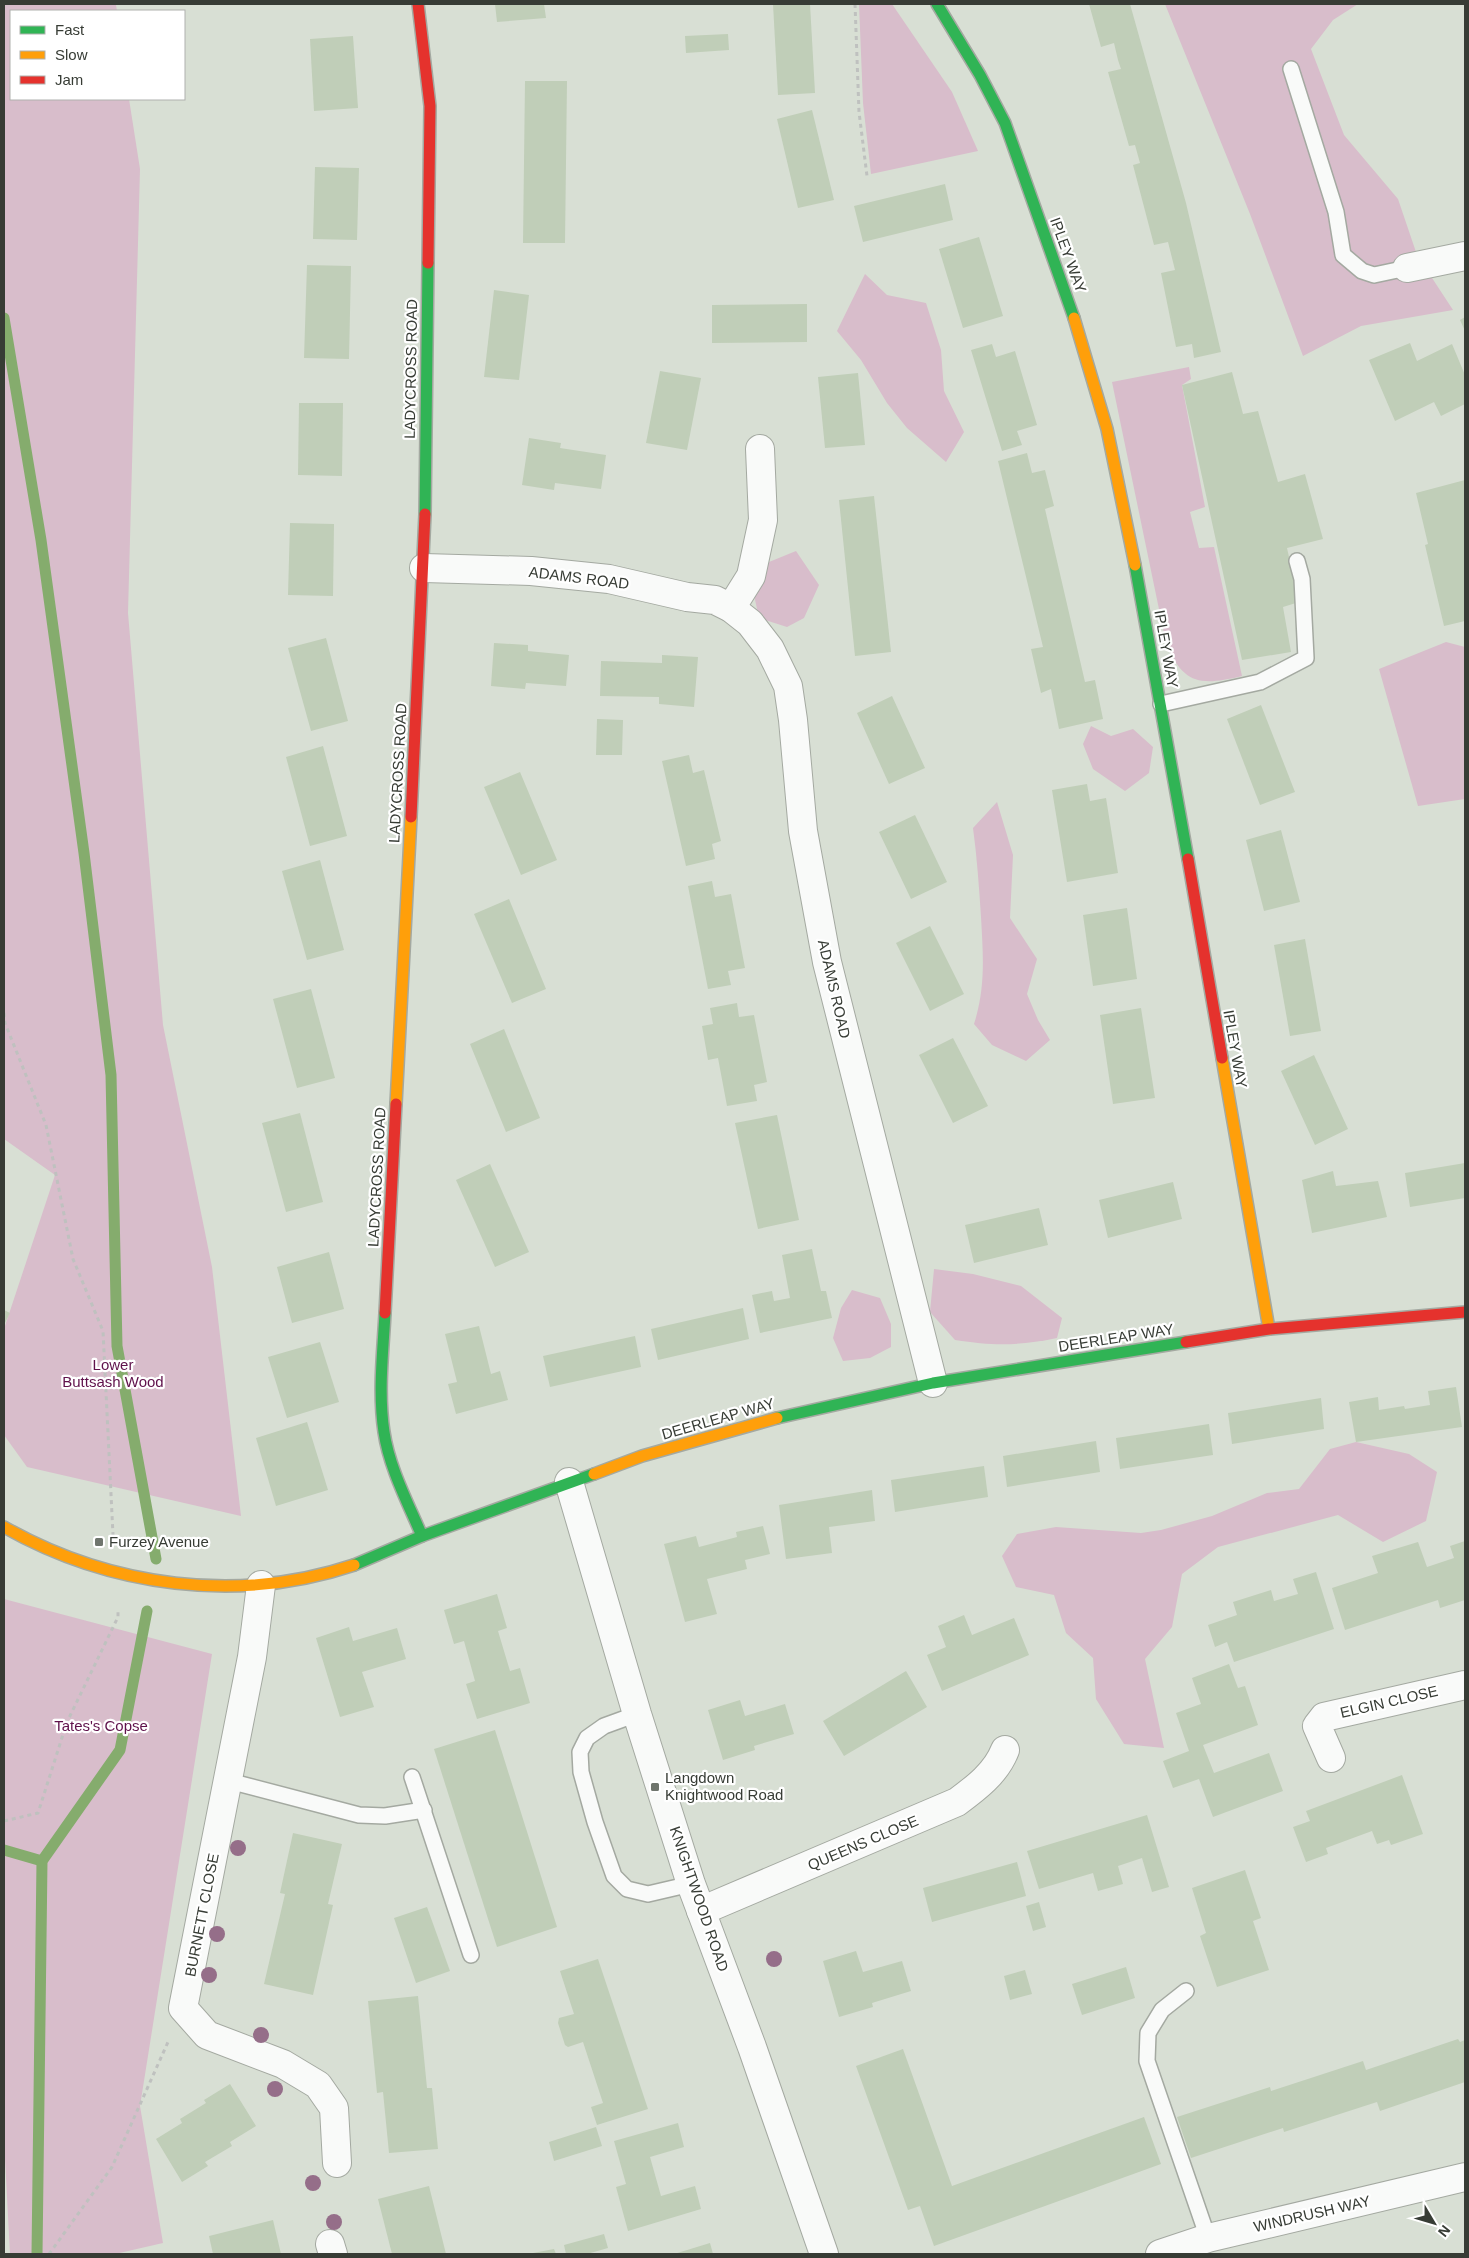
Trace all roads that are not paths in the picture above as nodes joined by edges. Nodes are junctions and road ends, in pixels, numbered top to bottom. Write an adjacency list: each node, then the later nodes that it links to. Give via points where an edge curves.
1 (418, 4): 8 (street, LADYCROSS ROAD, via 430,106)
2 (937, 4): 10 (street, IPLEY WAY, via 1005,123 1076,324 1107,429)
3 (1290, 69): 5 (lane, via 1336,212 1344,255 1362,271 1374,275)
4 (1465, 256): 5 (street)
5 (1407, 268)
6 (760, 449): 9 (street, via 763,520 752,576)
7 (1297, 561): 10 (lane, via 1302,579 1306,658 1260,682)
8 (424, 568): 9 (street, ADAMS ROAD, via 531,571 609,579 715,600); 16 (street, LADYCROSS ROAD, via 381,1397 384,1433 394,1468)
9 (730, 608): 13 (street, ADAMS ROAD, via 750,623 765,642 788,686 803,831 827,962)
10 (1161, 704): 12 (street, IPLEY WAY)
11 (1465, 1312): 12 (street, DEERLEAP WAY)
12 (1268, 1329): 13 (street, DEERLEAP WAY)
13 (933, 1383): 14 (street, DEERLEAP WAY, via 745,1426 642,1456)
14 (569, 1482): 16 (street, DEERLEAP WAY); 19 (street, KNIGHTWOOD ROAD)
15 (4, 1527): 17 (street, DEERLEAP WAY, via 63,1555 116,1573 160,1583 206,1587)
16 (422, 1536): 17 (street, DEERLEAP WAY, via 374,1558 330,1573)
17 (261, 1585): 23 (street, BURNETT CLOSE, via 252,1658)
18 (1465, 1685): 21 (street, ELGIN CLOSE, via 1324,1717 1317,1726)
19 (637, 1714): 25 (street, KNIGHTWOOD ROAD); 25 (lane, via 604,1726 587,1738 580,1752 580,1772 614,1876 627,1889 648,1894)
20 (1005, 1750): 26 (street, QUEENS CLOSE, via 988,1776 957,1802)
21 (1332, 1758)
22 (412, 1777): 24 (lane)
23 (229, 1781): 24 (lane, via 359,1815 384,1816); 29 (street, BURNETT CLOSE, via 183,2008 207,2036 282,2064 318,2085 334,2108)
24 (424, 1810): 27 (lane)
25 (691, 1884): 26 (street, KNIGHTWOOD ROAD)
26 (701, 1911): 32 (street, KNIGHTWOOD ROAD)
27 (471, 1955)
28 (1186, 1991): 31 (lane, via 1162,2010 1148,2033 1147,2062)
29 (337, 2163)
30 (1465, 2177): 31 (street, WINDRUSH WAY)
31 (1208, 2238): 33 (street, WINDRUSH WAY)
32 (824, 2254)
33 (1160, 2254)

